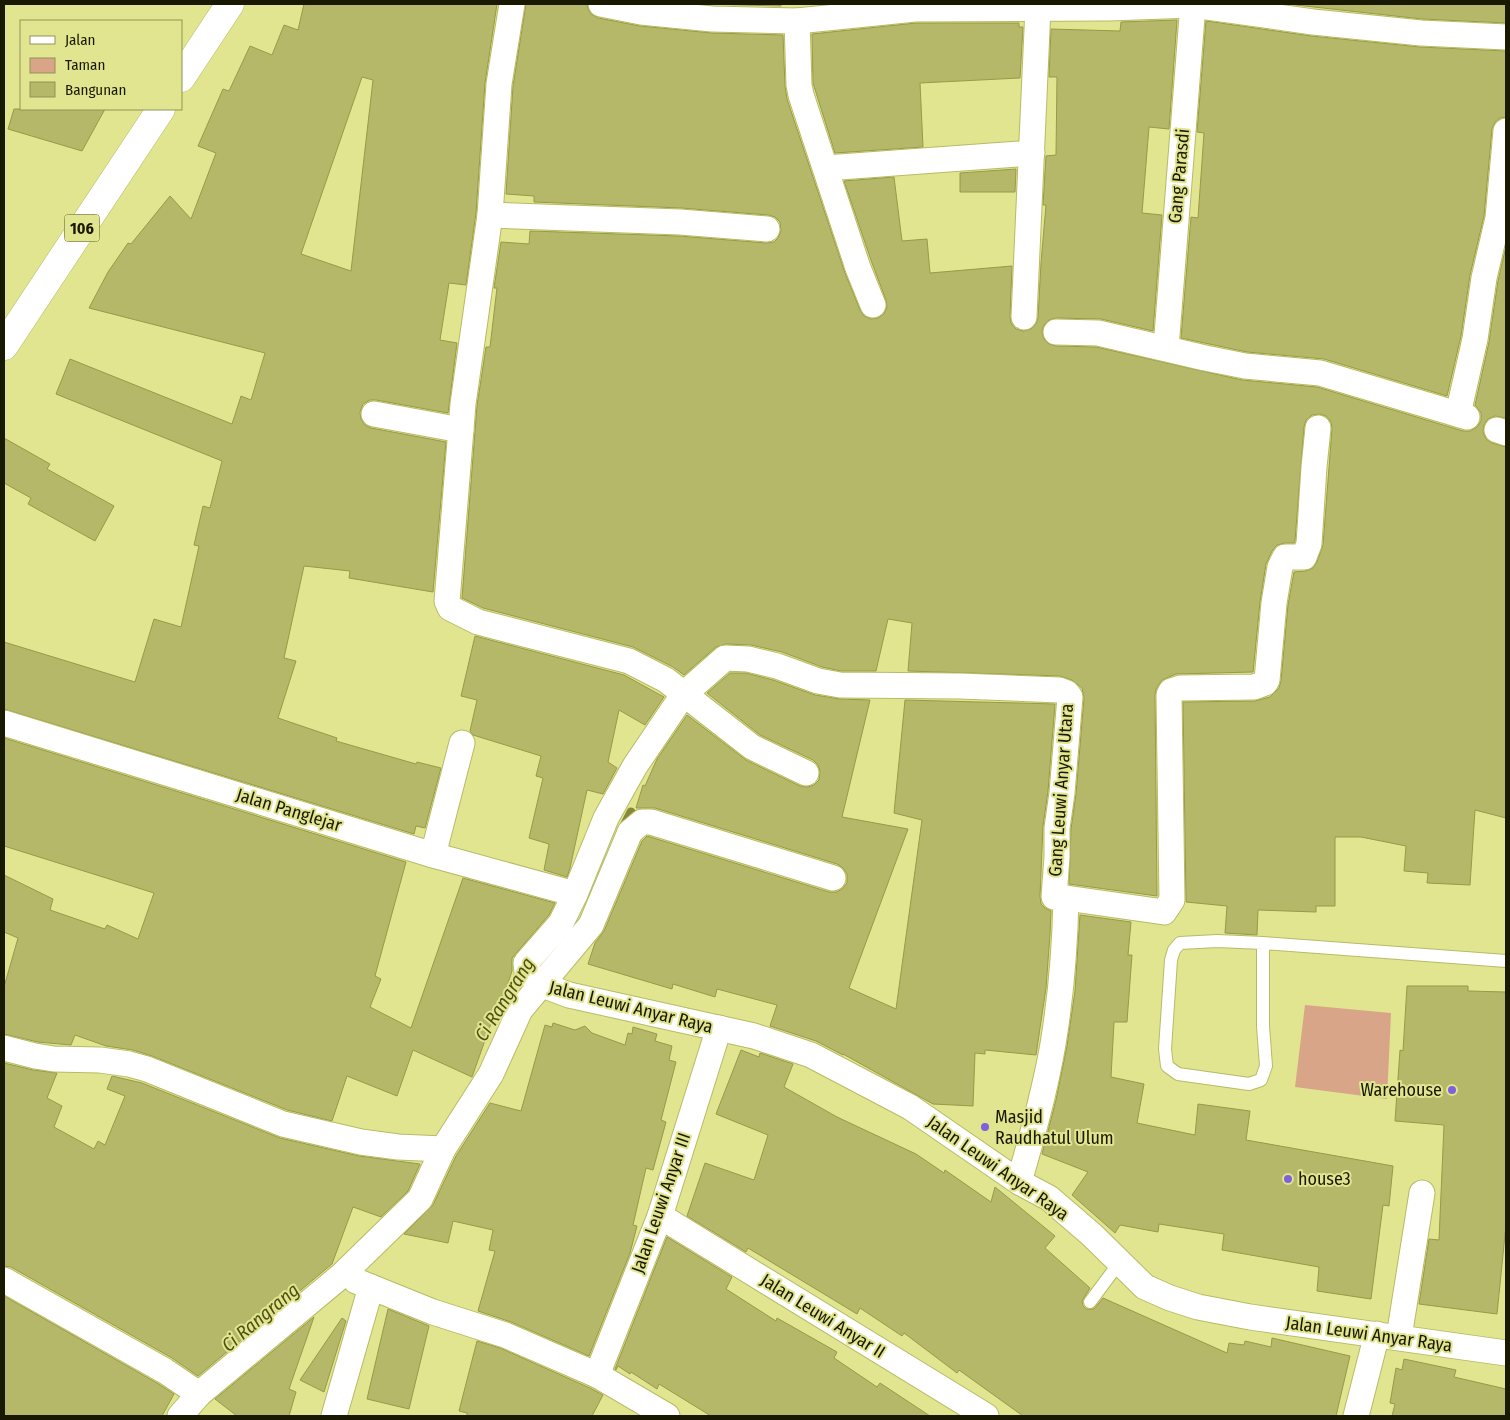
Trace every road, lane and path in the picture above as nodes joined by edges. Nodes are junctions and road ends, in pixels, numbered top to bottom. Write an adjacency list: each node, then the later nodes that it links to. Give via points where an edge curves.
1 (512, 4): 13 (street, via 499,84)
2 (601, 4): 6 (street, via 641,12 712,19)
3 (1193, 4): 5 (street); 7 (street, via 1313,22); 19 (street, Gang Parasdi)
4 (224, 5): 8 (main road)
5 (1038, 8): 6 (street, via 915,8); 11 (street)
6 (797, 21): 12 (street, via 800,95)
7 (1506, 37)
8 (182, 76)
9 (160, 110): 18 (main road, 106)
10 (1506, 131): 19 (street, via 1498,218 1484,278 1463,416 1320,374 1245,366)
11 (1032, 153): 12 (street); 16 (street)
12 (826, 168): 15 (street, via 858,268)
13 (490, 215): 14 (street); 22 (street)
14 (767, 228)
15 (874, 304)
16 (1024, 317)
17 (1056, 332): 19 (street, via 1098,333)
18 (4, 346)
19 (1166, 348)
20 (374, 414): 22 (street)
21 (1318, 428): 30 (street, via 1308,544 1304,557 1285,557 1280,567 1267,680 1254,687 1180,688 1169,695 1172,900 1168,908 1164,912)
22 (461, 430): 23 (street, via 447,602 450,608 478,622 629,661 666,680)
23 (683, 695): 26 (street, via 752,748); 29 (street, via 634,766 611,809); 30 (street, Gang Leuwi Anyar Utara, via 725,658 748,659 840,685 960,686 1067,693 1070,702 1056,828 1054,898)
24 (4, 723): 27 (street, Jalan Panglejar)
25 (462, 743): 27 (street)
26 (806, 773)
27 (433, 855): 29 (street, Jalan Panglejar)
28 (833, 878): 33 (street, via 651,822 642,822 630,832 591,925)
29 (575, 894): 33 (street, via 561,923 526,963)
30 (1066, 898): 37 (street, Gang Leuwi Anyar Utara, via 1065,947 1053,1044 1042,1100)
31 (1263, 943): 31 (lane, via 1266,1066 1261,1080 1249,1084 1178,1074 1167,1066 1165,1050 1174,950 1180,943); 32 (lane)
32 (1506, 961)
33 (535, 980): 34 (street, Jalan Leuwi Anyar Raya, via 569,995); 36 (street, via 491,1074)
34 (718, 1028): 37 (street, Jalan Leuwi Anyar Raya, via 811,1055 910,1107); 39 (street, Jalan Leuwi Anyar III)
35 (4, 1048): 36 (street, via 36,1056 128,1064 283,1124 361,1142)
36 (443, 1149): 41 (street, via 420,1200)
37 (1019, 1182): 40 (street, Jalan Leuwi Anyar Raya, via 1048,1198)
38 (1422, 1194): 45 (street)
39 (660, 1216): 47 (street, Jalan Leuwi Anyar III); 52 (street, Jalan Leuwi Anyar II)
40 (1119, 1263): 44 (lane); 45 (street, Jalan Leuwi Anyar Raya, via 1145,1287 1198,1307)
41 (342, 1275): 43 (street); 48 (street)
42 (5, 1285): 48 (street, via 165,1371)
43 (372, 1287): 47 (street, via 433,1312 505,1335); 50 (street)
44 (1090, 1302)
45 (1388, 1336): 46 (street, Jalan Leuwi Anyar Raya); 53 (street)
46 (1506, 1353)
47 (597, 1375): 51 (street)
48 (200, 1394): 49 (street)
49 (180, 1416)
50 (334, 1416)
51 (667, 1416)
52 (986, 1416)
53 (1356, 1416)

